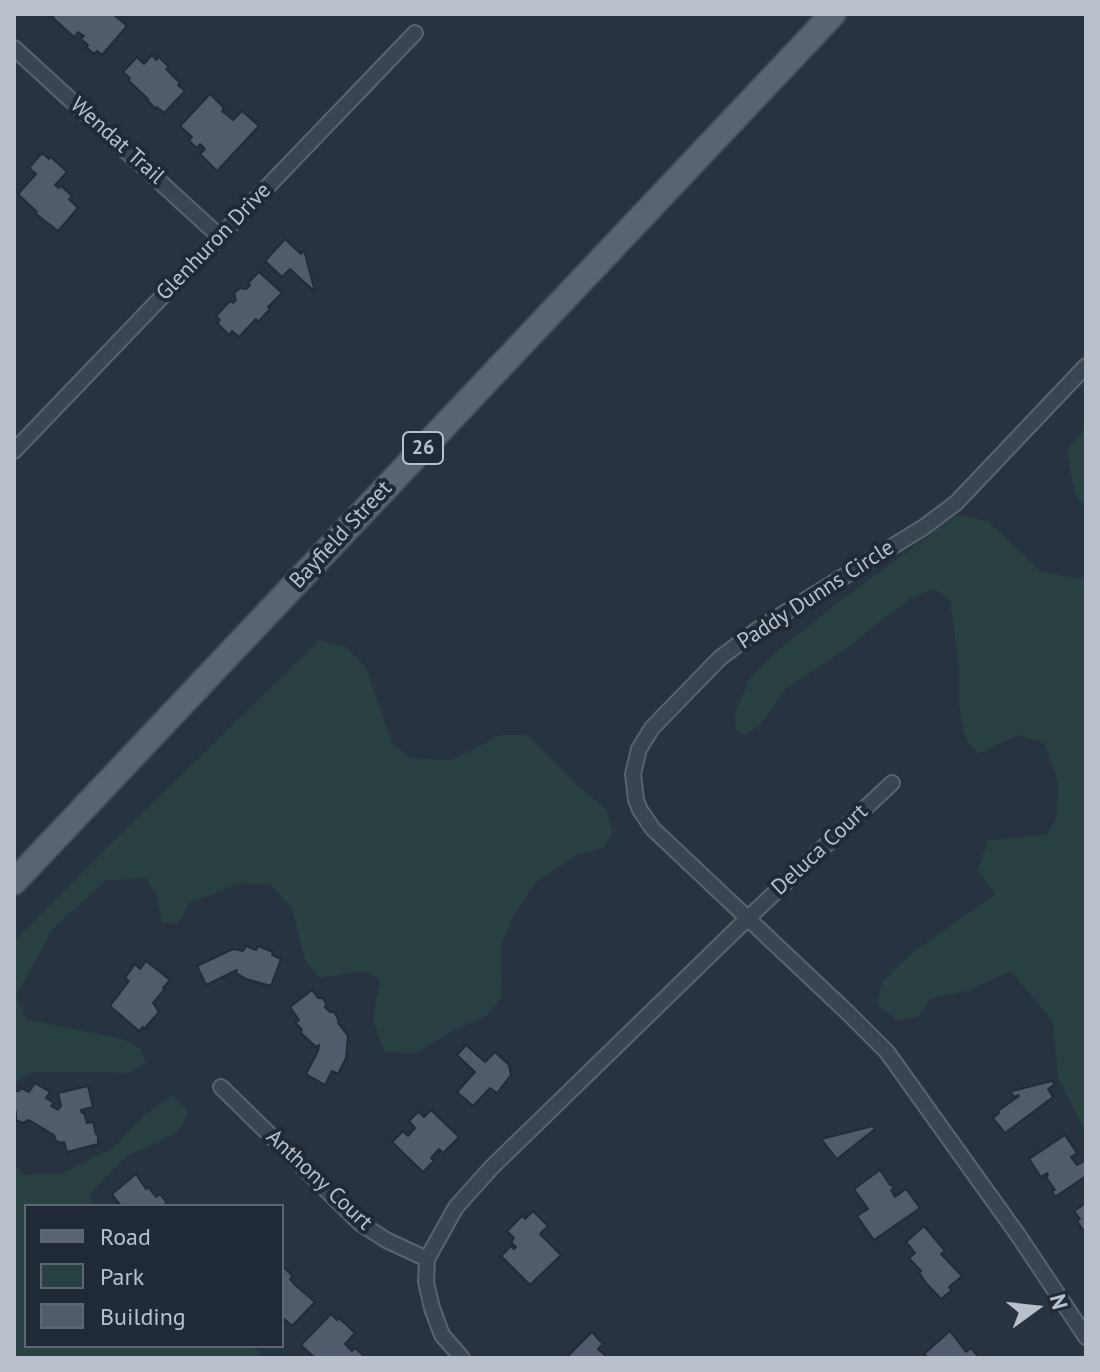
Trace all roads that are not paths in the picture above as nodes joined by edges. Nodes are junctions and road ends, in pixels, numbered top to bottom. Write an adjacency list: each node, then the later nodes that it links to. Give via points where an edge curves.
1 (833, 14): 8 (main road, Bayfield Street / 26)
2 (415, 33): 4 (street, Glenhuron Drive)
3 (14, 48): 4 (street, Wendat Trail)
4 (219, 236): 6 (street, Glenhuron Drive)
5 (1086, 366): 9 (street, Paddy Dunns Circle, via 956,503 757,630 720,658 645,738 633,774 640,810 653,829)
6 (14, 451)
7 (892, 783): 9 (street, Deluca Court)
8 (14, 882)
9 (748, 918): 11 (street, via 492,1167 456,1207); 12 (street, Paddy Dunns Circle, via 887,1052)
10 (221, 1087): 11 (street, Anthony Court, via 360,1223)
11 (427, 1259): 13 (street, via 432,1308 442,1335)
12 (1086, 1337)
13 (462, 1358)

